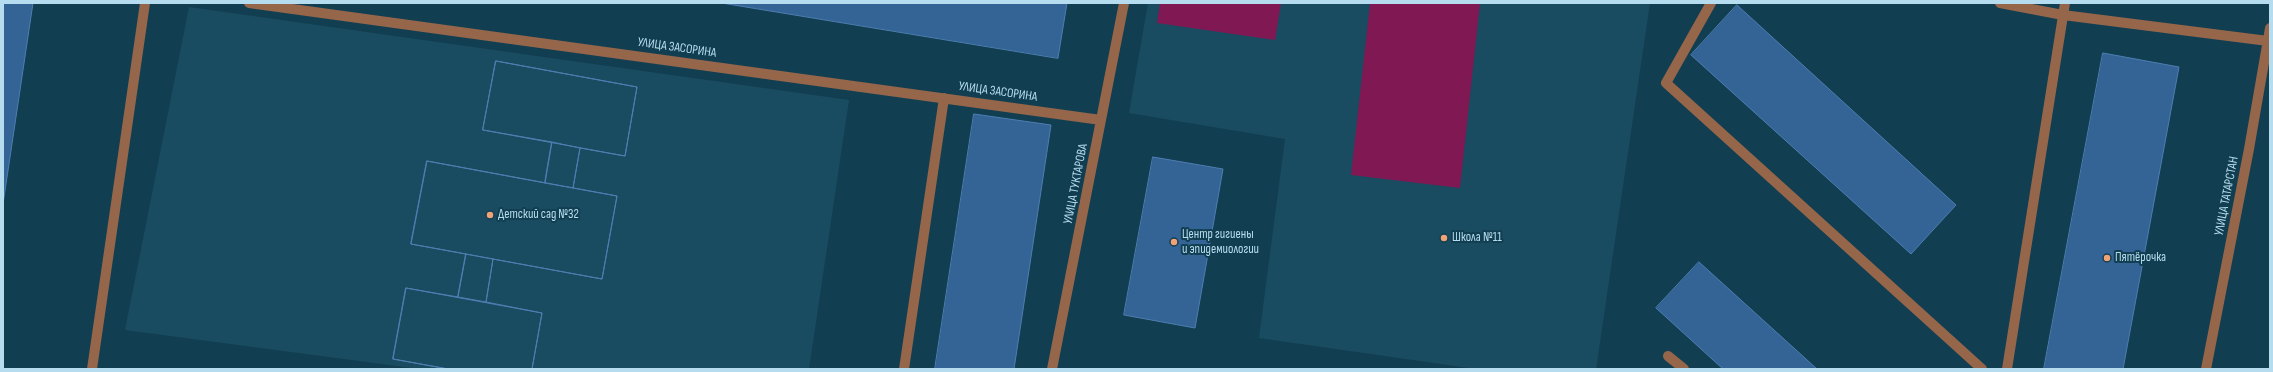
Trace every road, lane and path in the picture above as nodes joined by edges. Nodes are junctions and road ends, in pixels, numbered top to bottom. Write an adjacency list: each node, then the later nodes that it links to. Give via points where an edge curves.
1 (145, 3): 13 (street)
2 (249, 3): 10 (street, УЛИЦА ЗАСОРИНА)
3 (1124, 3): 11 (street, УЛИЦА ТУКТАРОВА)
4 (1711, 3): 17 (street, via 1666,83)
5 (2000, 3): 7 (street)
6 (2065, 3): 7 (street)
7 (2063, 15): 9 (street); 18 (street)
8 (2270, 28): 9 (street, УЛИЦА ТАТАРСТАН)
9 (2268, 41): 19 (street, УЛИЦА ТАТАРСТАН, via 2250,149)
10 (944, 98): 11 (street, УЛИЦА ЗАСОРИНА); 14 (street)
11 (1101, 120): 15 (street, УЛИЦА ТУКТАРОВА)
12 (1668, 356): 16 (street)
13 (92, 369)
14 (904, 369)
15 (1052, 369)
16 (1684, 369)
17 (1982, 369)
18 (2007, 369)
19 (2206, 369)

